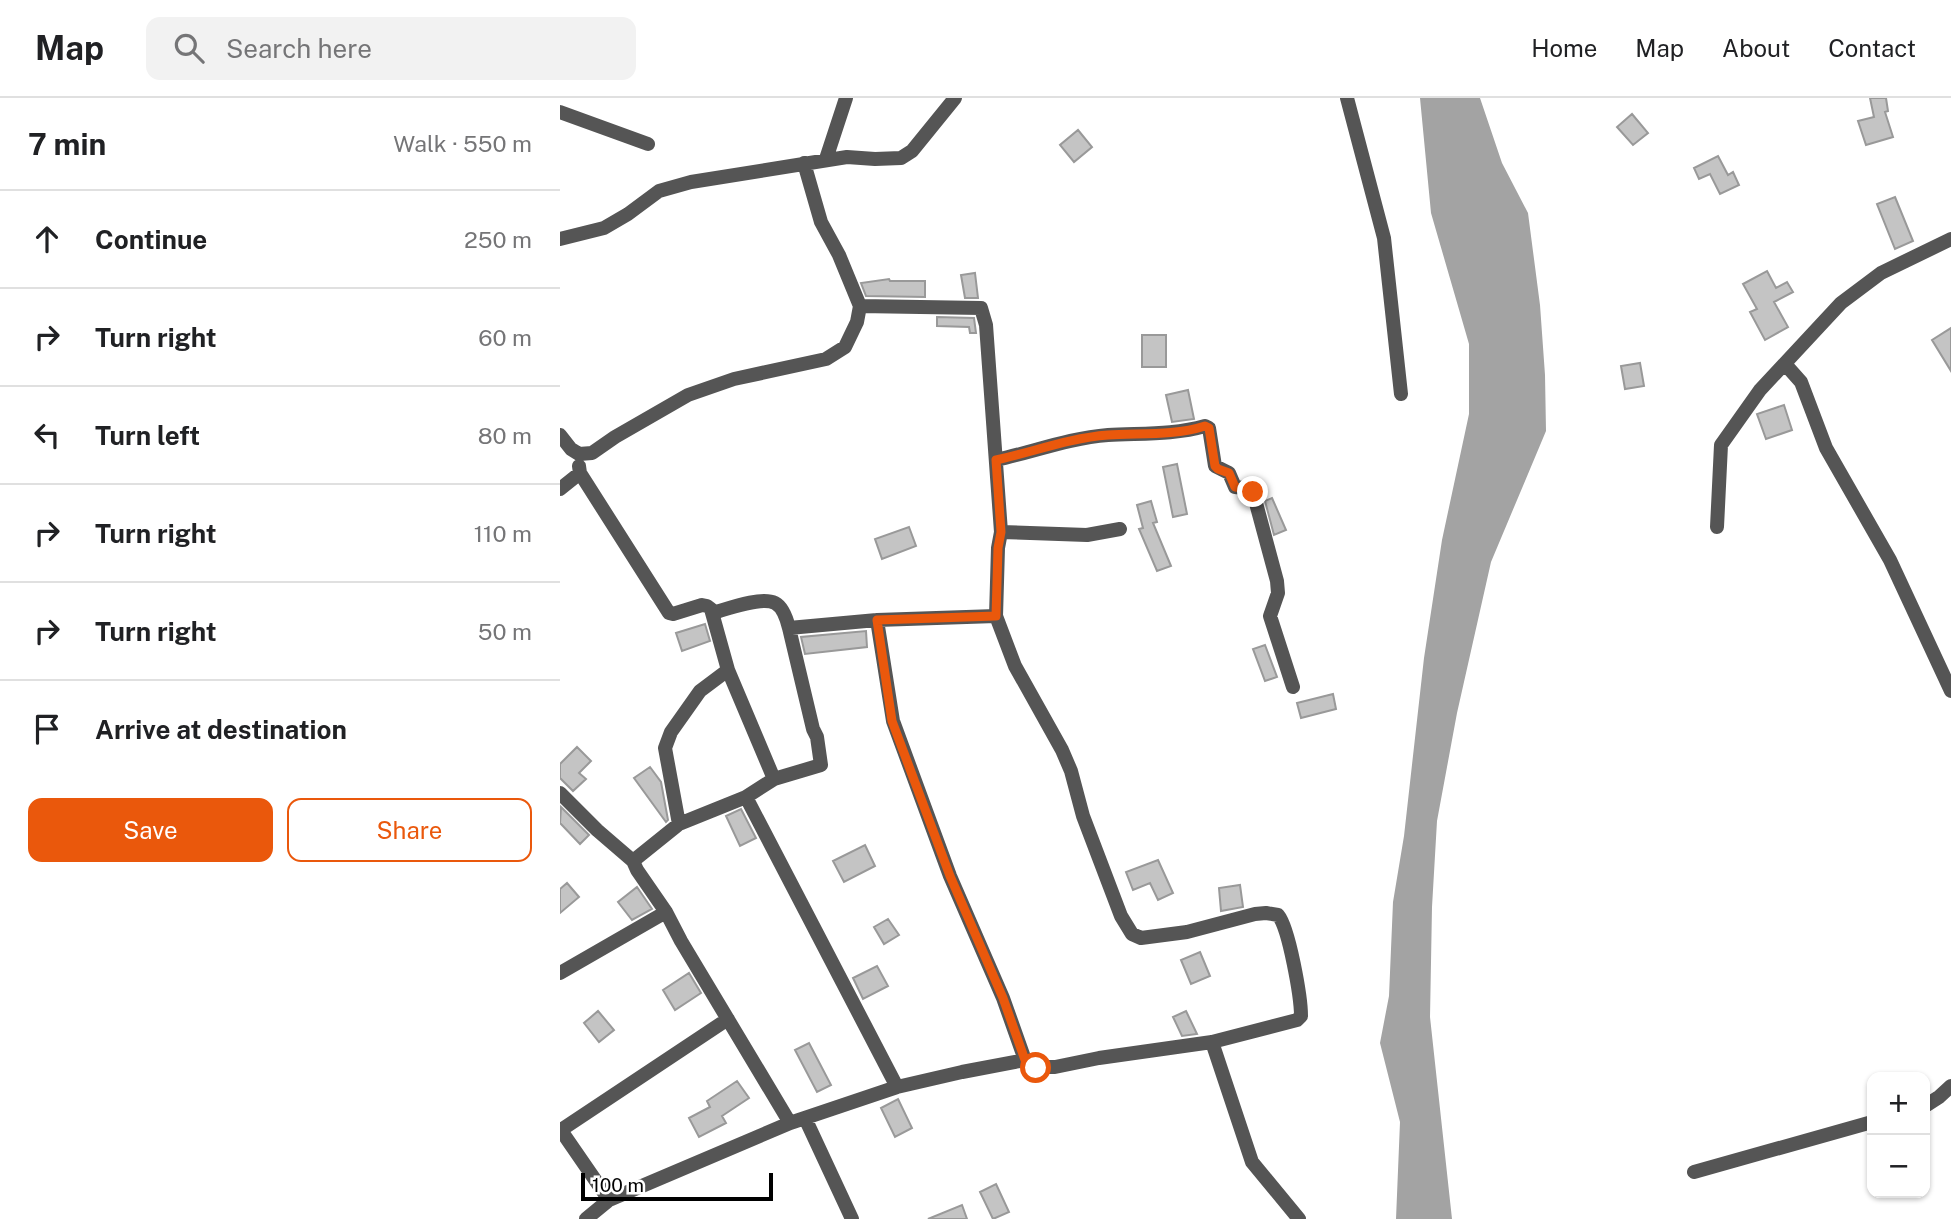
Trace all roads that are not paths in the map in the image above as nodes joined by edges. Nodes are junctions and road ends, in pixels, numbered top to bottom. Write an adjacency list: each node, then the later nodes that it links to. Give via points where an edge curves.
1 (846, 98): 6 (street)
2 (955, 98): 6 (street, via 901,158)
3 (1347, 98): 12 (street, via 1384,238)
4 (560, 112): 5 (street)
5 (648, 144)
6 (826, 159): 7 (street)
7 (804, 163): 8 (street, via 659,191 604,228); 10 (street, via 821,222)
8 (560, 239)
9 (1951, 239): 11 (street, via 1881,273 1841,303)
10 (860, 306): 14 (street, via 852,335 836,354 688,395 592,453); 15 (street, via 981,308)
11 (1785, 364): 18 (street, via 1721,445); 27 (street, via 1801,382 1826,448 1891,560)
12 (1401, 394)
13 (560, 435): 14 (street)
14 (579, 454): 16 (street)
15 (996, 460): 20 (street); 26 (street, via 1107,435 1209,428 1215,466 1229,473 1235,487 1253,492 1277,580 1270,616)
16 (580, 473): 17 (street); 21 (street, via 669,613 707,606)
17 (560, 489)
18 (1717, 527)
19 (1120, 529): 20 (street, via 1087,535)
20 (1001, 532): 22 (street)
21 (713, 613): 24 (street, via 771,602 780,607); 25 (street)
22 (996, 616): 23 (street); 36 (street, via 1015,666 1071,771 1083,816 1132,934 1141,938 1187,932 1266,913 1281,917 1301,1016)
23 (877, 620): 24 (street); 37 (street, via 892,721)
24 (789, 628): 28 (street, via 821,765)
25 (728, 670): 28 (street); 31 (street, via 700,691 665,748)
26 (1293, 687)
27 (1951, 691)
28 (774, 779): 30 (street)
29 (560, 793): 32 (street)
30 (746, 797): 31 (street); 39 (street)
31 (679, 824): 32 (street)
32 (633, 861): 33 (street)
33 (666, 912): 34 (street); 35 (street)
34 (560, 973)
35 (728, 1019): 42 (street); 44 (street)
36 (1212, 1042): 37 (street, via 1055,1067 1030,1067); 49 (street, via 1252,1162)
37 (1025, 1060): 39 (street)
38 (1951, 1086): 40 (street)
39 (897, 1087): 41 (street)
40 (1930, 1103)
41 (805, 1118): 42 (street); 48 (street)
42 (790, 1123): 46 (street)
43 (1867, 1123): 45 (street)
44 (560, 1129): 46 (street)
45 (1694, 1172)
46 (609, 1200): 47 (street)
47 (586, 1219)
48 (852, 1219)
49 (1299, 1219)

